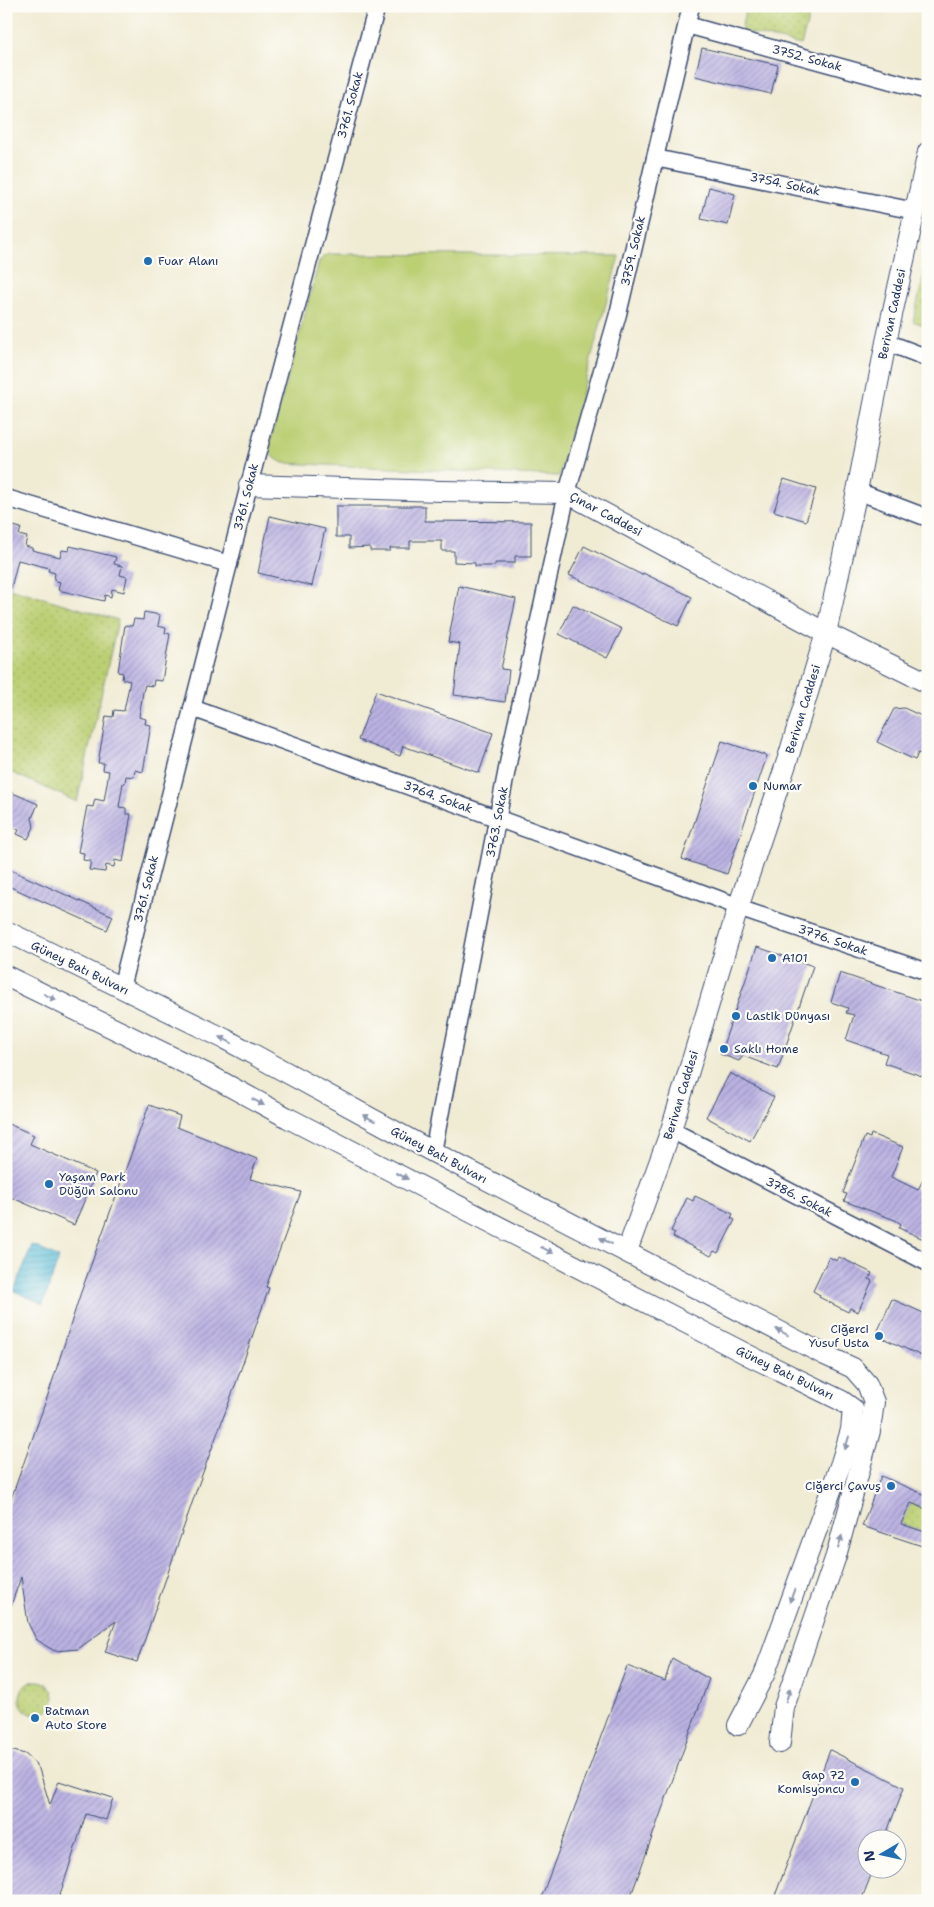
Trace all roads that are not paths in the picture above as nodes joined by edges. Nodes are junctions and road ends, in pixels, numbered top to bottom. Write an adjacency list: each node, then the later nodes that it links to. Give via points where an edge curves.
1 (377, 6): 10 (street, 3761. Sokak)
2 (691, 6): 3 (street, 3759. Sokak)
3 (687, 26): 4 (street, 3752. Sokak); 6 (street, 3759. Sokak)
4 (928, 92)
5 (928, 152): 7 (street, Berivan Caddesi)
6 (655, 158): 7 (street, 3754. Sokak); 12 (street, 3759. Sokak, via 618,314)
7 (915, 211): 8 (street, Berivan Caddesi)
8 (886, 342): 9 (street); 11 (street, Berivan Caddesi)
9 (928, 358)
10 (249, 485): 12 (street, Çınar Caddesi); 15 (street, 3761. Sokak)
11 (856, 491): 14 (street); 16 (street, Berivan Caddesi)
12 (567, 493): 16 (street, Çınar Caddesi); 19 (street, 3763. Sokak)
13 (6, 498): 15 (street)
14 (928, 518)
15 (229, 564): 18 (street, 3761. Sokak)
16 (826, 632): 17 (street, Çınar Caddesi); 20 (street, Berivan Caddesi)
17 (928, 683)
18 (192, 708): 19 (street, 3764. Sokak); 24 (street, 3761. Sokak)
19 (497, 819): 20 (street, 3764. Sokak); 26 (street, 3763. Sokak)
20 (738, 908): 22 (street, 3776. Sokak); 25 (street, Berivan Caddesi)
21 (6, 931): 24 (street, Güney Batı Bulvarı)
22 (928, 972)
23 (6, 976): 29 (street, Güney Batı Bulvarı, one-way to 29, via 209,1075 853,1409 851,1430 841,1463 764,1675)
24 (121, 988): 26 (street, Güney Batı Bulvarı, one-way to 24, via 225,1039)
25 (671, 1130): 27 (street, Berivan Caddesi); 28 (street, 3786. Sokak)
26 (433, 1152): 27 (street, Güney Batı Bulvarı, one-way to 26)
27 (627, 1251): 30 (street, Güney Batı Bulvarı, one-way to 27, via 784,1707 836,1556 870,1431 874,1402 867,1384 853,1368)
28 (928, 1263)
29 (738, 1725)
30 (780, 1743)

